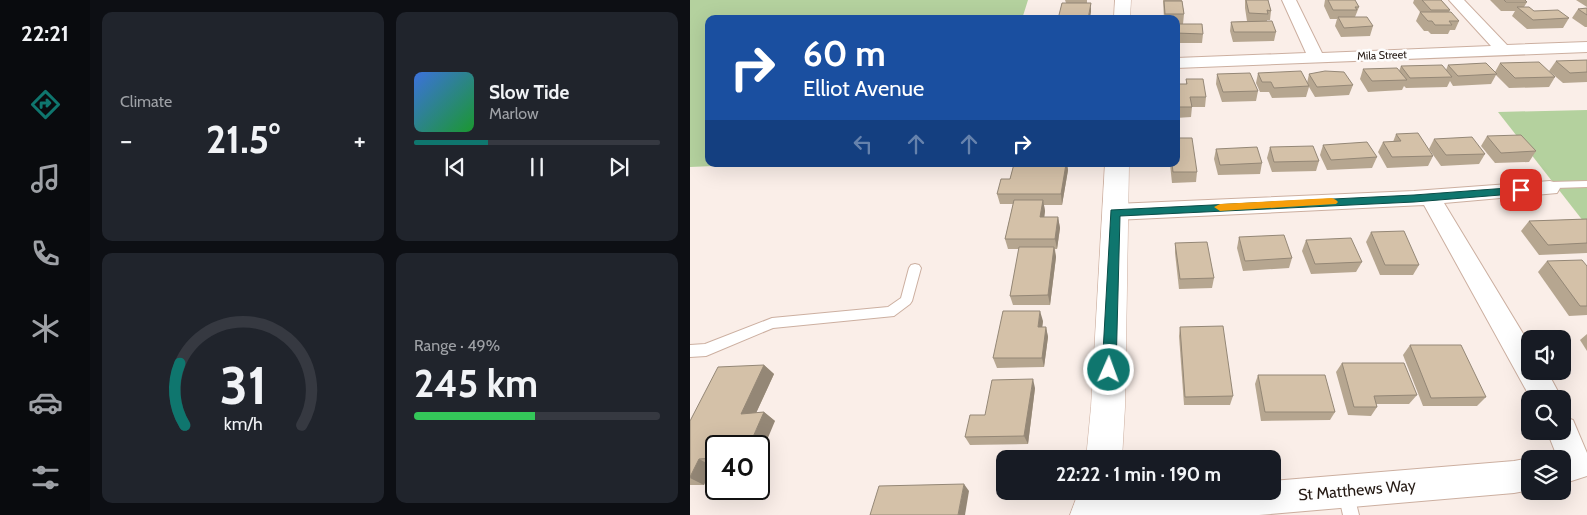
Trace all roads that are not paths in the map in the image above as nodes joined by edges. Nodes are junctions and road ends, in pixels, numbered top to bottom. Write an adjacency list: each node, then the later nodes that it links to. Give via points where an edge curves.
1 (1123, 0): 4 (street)
2 (1289, 0): 7 (street)
3 (1456, 0): 6 (street)
4 (1122, 15)
5 (1587, 47): 6 (street, Mila Street)
6 (1503, 50): 7 (street, Mila Street)
7 (1316, 57): 8 (street, Mila Street)
8 (1180, 63)
9 (1116, 167): 13 (street)
10 (1587, 184): 11 (lane, via 1551,185)
11 (1550, 188): 12 (street)
12 (1430, 197): 13 (street); 16 (street)
13 (1114, 212): 17 (street)
14 (915, 268): 15 (lane, via 906,301 890,312 772,323 706,350)
15 (690, 351)
16 (1521, 354)
17 (1105, 450)
18 (1571, 452): 19 (street, via 1576,465)
19 (1571, 466)
20 (1521, 476): 21 (street, St Matthews Way)
21 (1348, 503): 22 (street, St Matthews Way)
22 (1094, 505)

